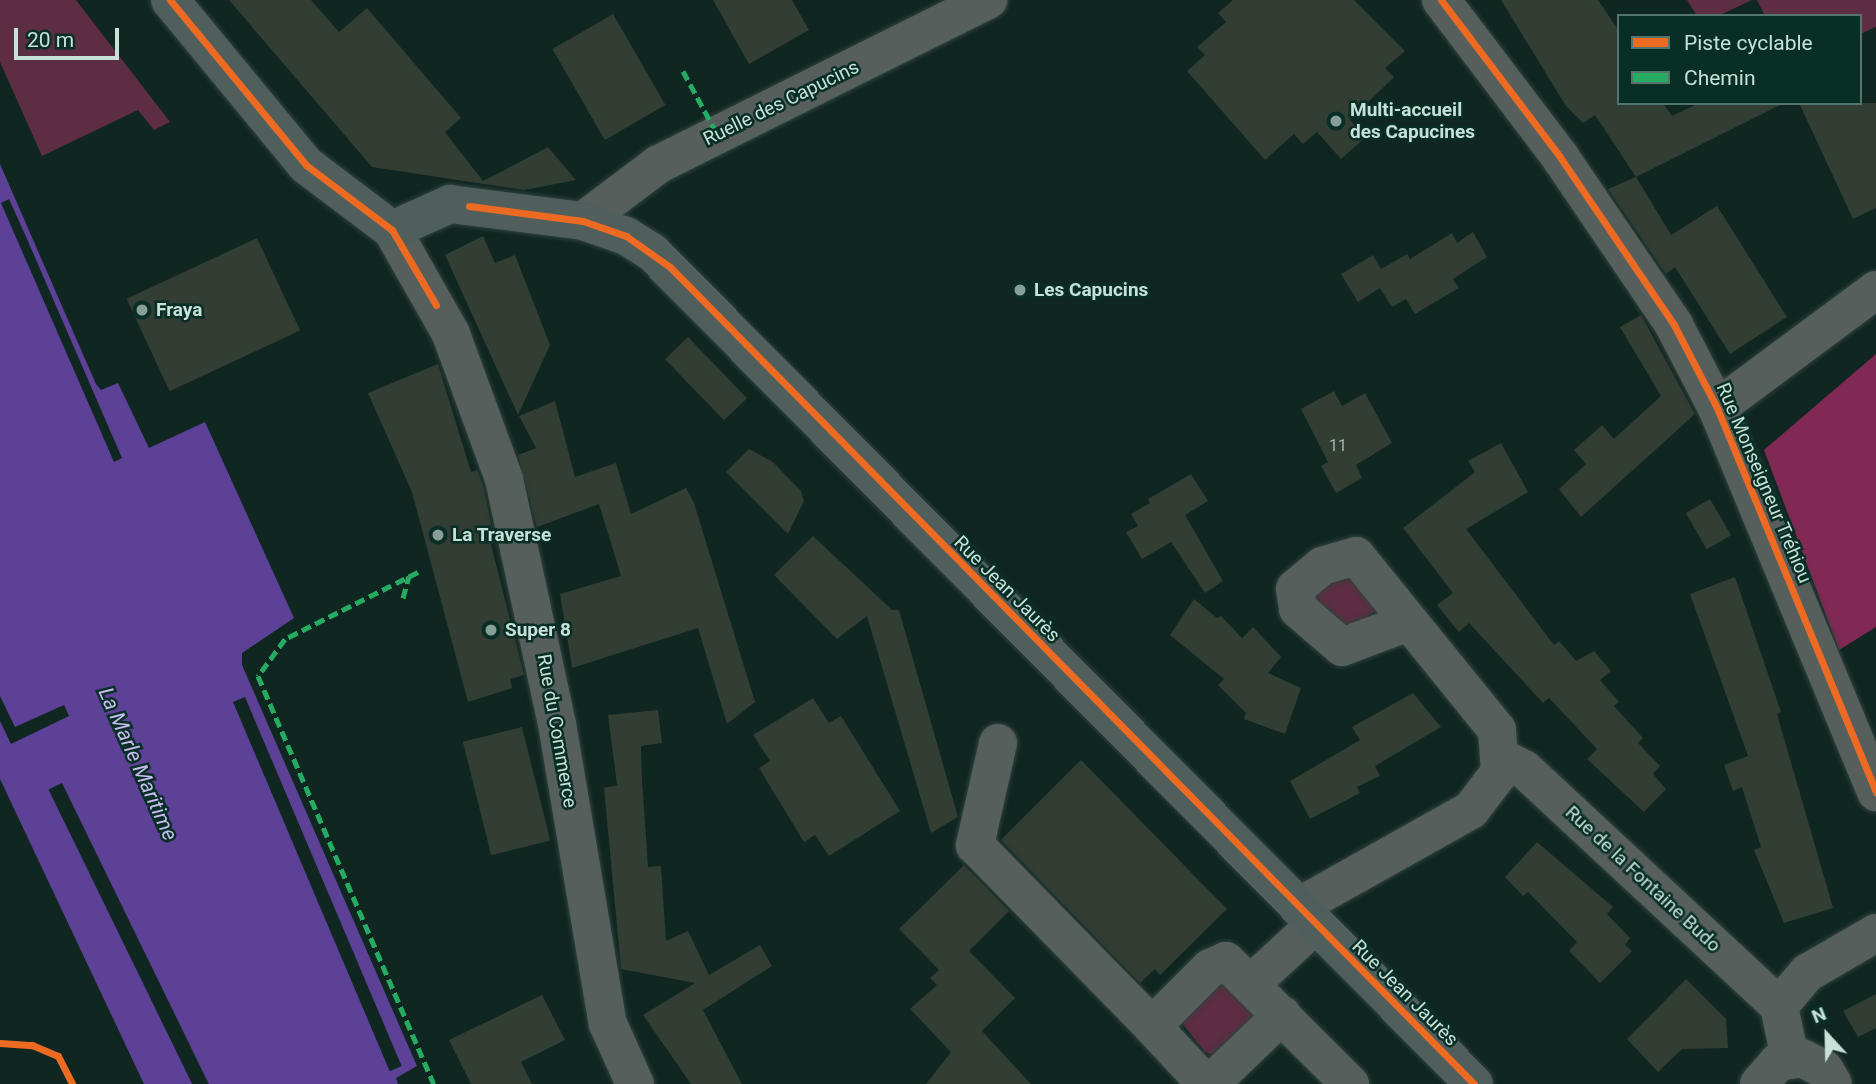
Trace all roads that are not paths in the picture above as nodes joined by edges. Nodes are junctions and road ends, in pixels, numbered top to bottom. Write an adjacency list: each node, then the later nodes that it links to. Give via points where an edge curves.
1 (170, 0): 5 (main road, via 306,164)
2 (988, 0): 4 (street, Ruelle des Capucins, via 659,164)
3 (1441, 0): 7 (street, Rue Monseigneur Tréhiou, via 1560,157 1674,325)
4 (583, 221): 5 (main road, Rue Jean Jaurès, via 450,204); 12 (main road, Rue Jean Jaurès, via 626,236 670,267)
5 (392, 230): 19 (street, Rue du Commerce, via 451,334 504,480 557,723 608,1024)
6 (1876, 290): 7 (street)
7 (1717, 408): 11 (street, Rue Monseigneur Tréhiou)
8 (1408, 622): 10 (street, via 1497,730)
9 (998, 743): 17 (street, via 975,845)
10 (1502, 758): 12 (street, via 1494,785 1471,810); 15 (street, Rue de la Fontaine Budo, via 1524,769)
11 (1876, 792)
12 (1307, 916): 14 (street); 22 (main road, Rue Jean Jaurès)
13 (1876, 933): 15 (street, via 1807,973)
14 (1253, 982): 16 (street); 17 (street, via 1233,964 1219,963)
15 (1779, 1006): 18 (street)
16 (1282, 1015): 20 (street); 21 (street)
17 (1152, 1026): 20 (street)
18 (1790, 1058): 23 (street, via 1767,1070); 24 (street, via 1814,1062)
19 (635, 1084)
20 (1208, 1084)
21 (1350, 1084)
22 (1474, 1084)
23 (1759, 1084)
24 (1833, 1084)

